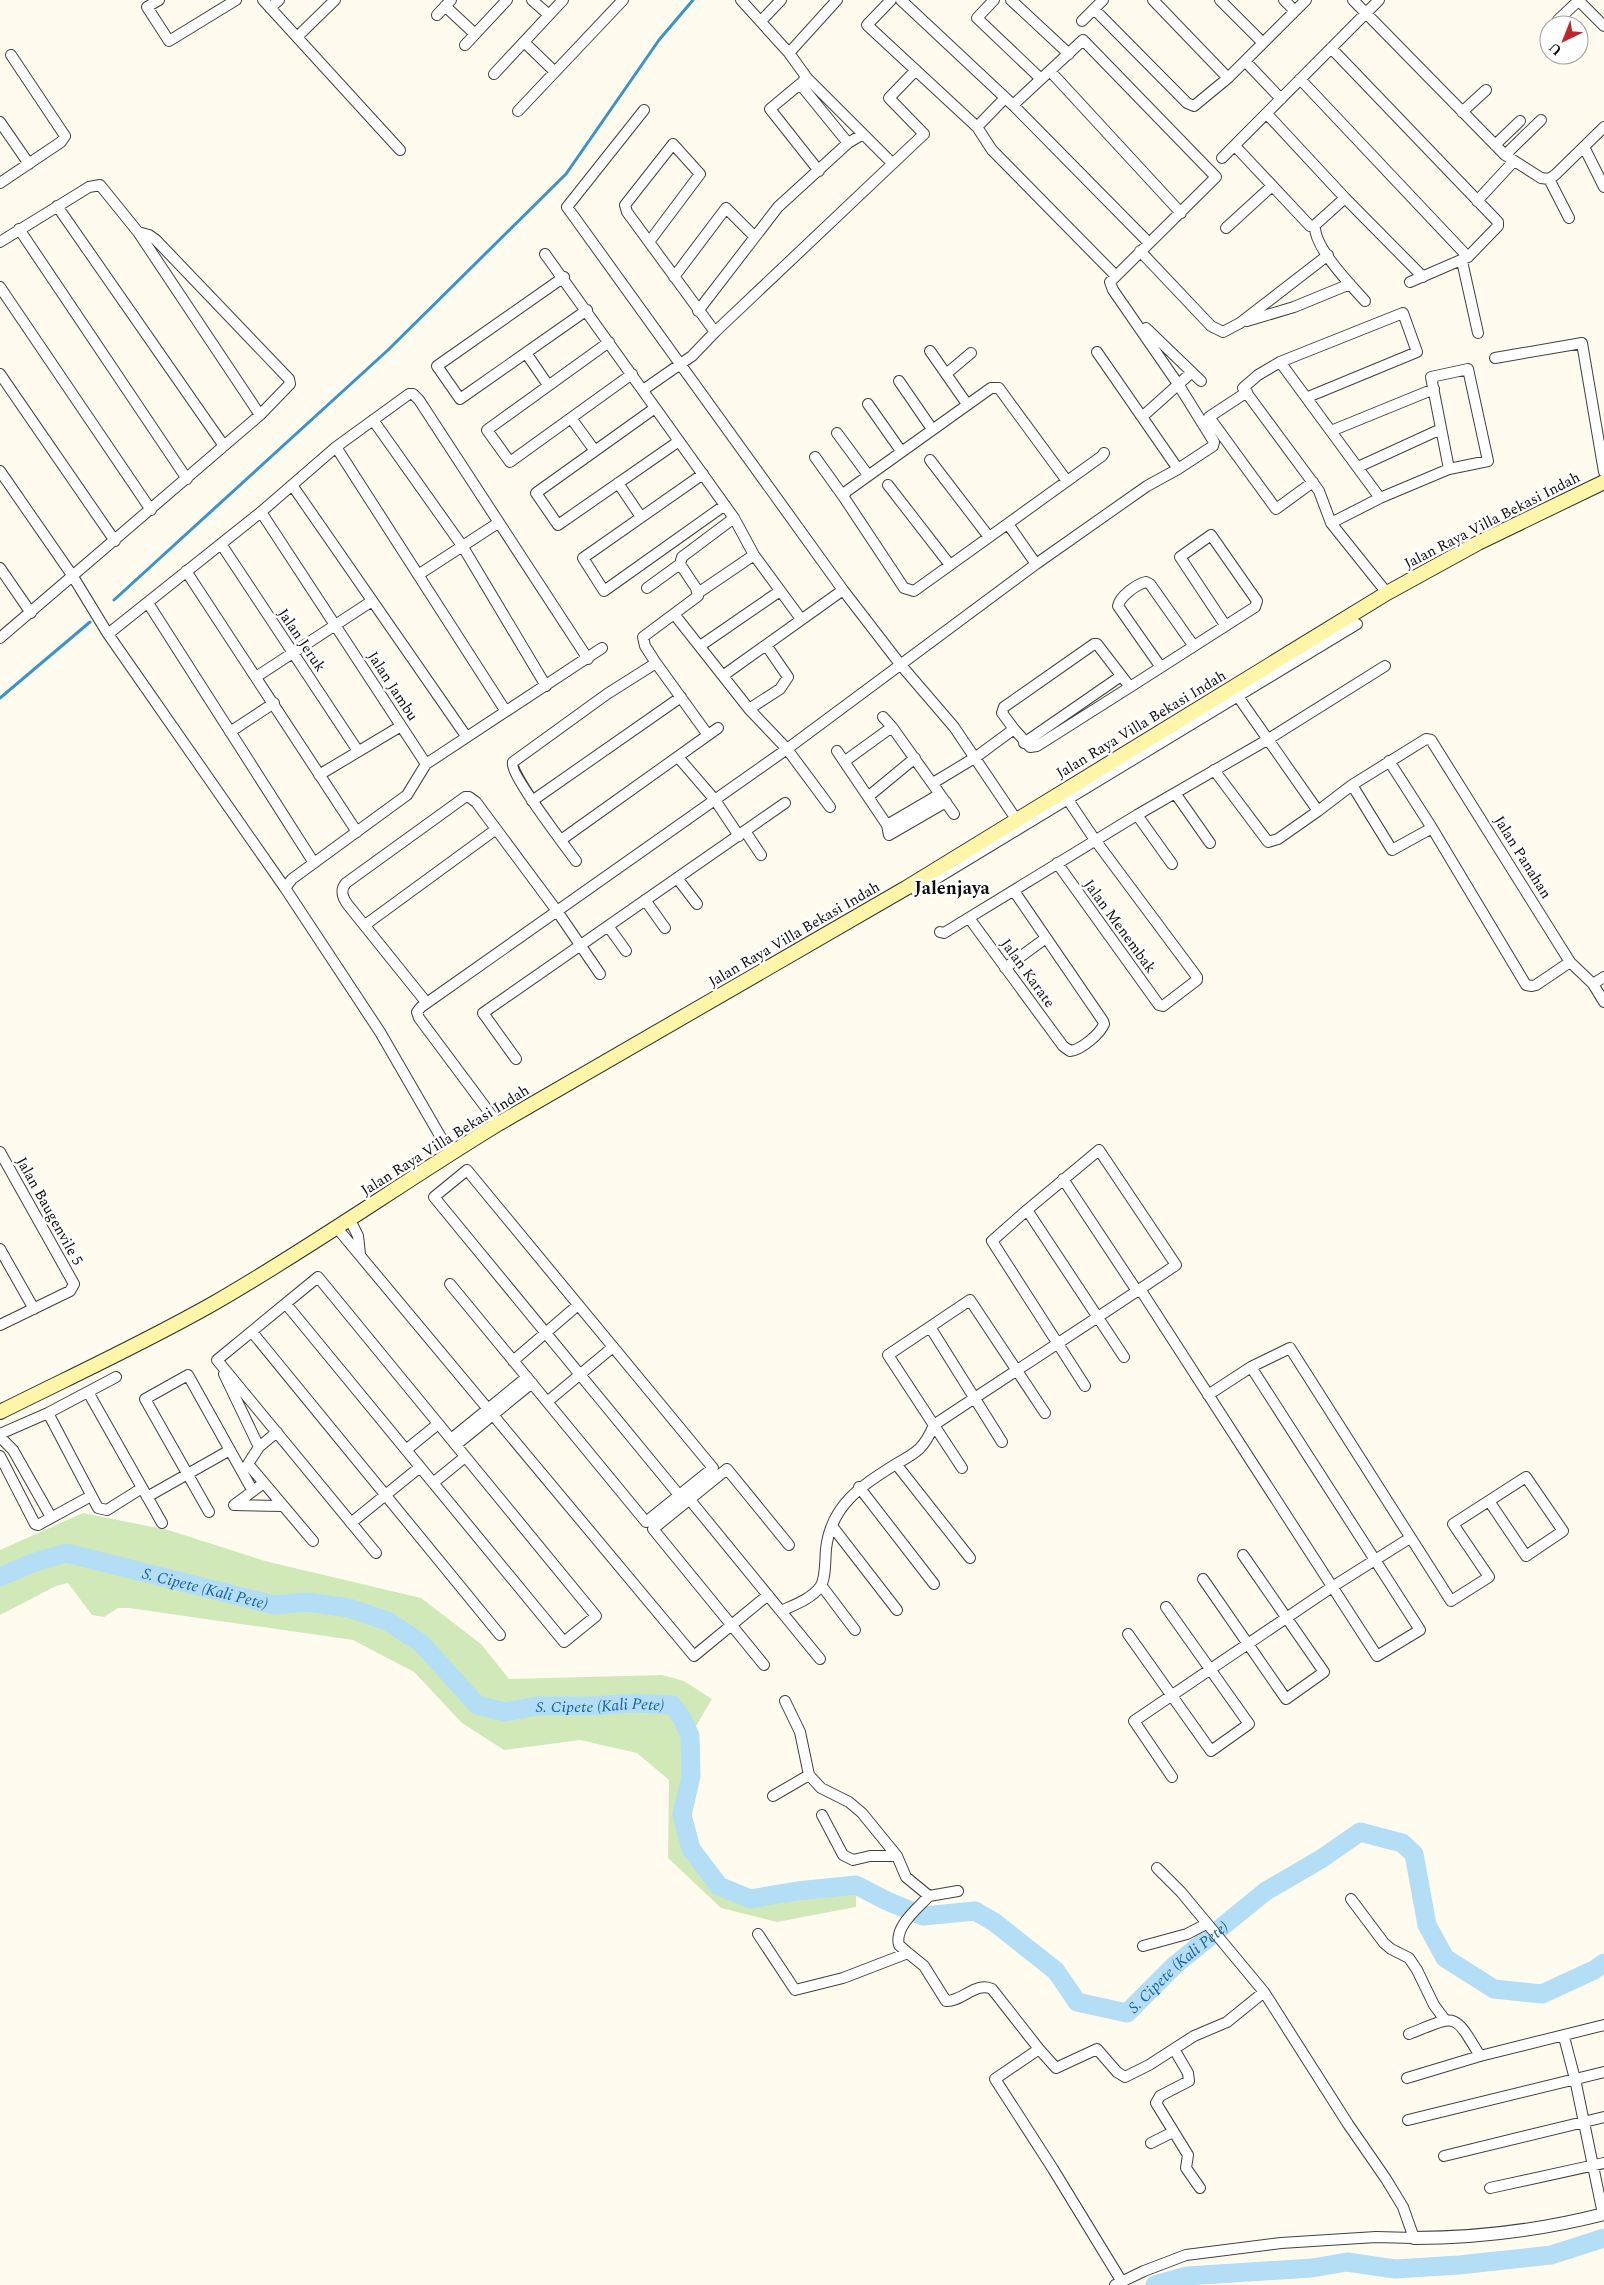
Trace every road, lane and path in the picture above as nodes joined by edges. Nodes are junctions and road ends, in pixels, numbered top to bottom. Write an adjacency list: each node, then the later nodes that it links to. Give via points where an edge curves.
1 (159, 0): 2 (street, via 147,7 169,42)
2 (236, 0)
3 (263, 0): 25 (street)
4 (279, 0): 25 (street)
5 (335, 0): 36 (street)
6 (507, 0): 35 (street)
7 (532, 0): 30 (street)
8 (563, 0): 30 (street)
9 (623, 0): 47 (street)
10 (741, 0): 33 (street)
11 (781, 0): 33 (street)
12 (837, 0): 41 (street)
13 (891, 0): 45 (street, via 868,25)
14 (901, 0): 55 (street)
15 (994, 0): 50 (street, via 977,18)
16 (1011, 0): 42 (street)
17 (1103, 0): 26 (street)
18 (1153, 0): 49 (street)
19 (1220, 0): 38 (street)
20 (1284, 0): 27 (street)
21 (1306, 0): 27 (street)
22 (1353, 0): 28 (street)
23 (1379, 0): 28 (street)
24 (448, 3): 29 (street); 35 (street)
25 (270, 8): 36 (street)
26 (1094, 9): 32 (street); 49 (street, via 1189,105 1196,106)
27 (1295, 11): 38 (street)
28 (1366, 13): 40 (street); 58 (street)
29 (437, 15)
30 (549, 15): 37 (street)
31 (1563, 15): 34 (street, via 1580,2)
32 (1082, 20)
33 (761, 21): 41 (street)
34 (1604, 26)
35 (475, 34): 39 (street)
36 (297, 37): 70 (street)
37 (524, 42): 47 (street); 48 (street)
38 (1262, 42): 44 (street)
39 (465, 45)
40 (1331, 48): 51 (street); 82 (street)
41 (788, 53): 52 (street)
42 (1069, 54): 46 (street); 84 (street, via 1083,40 1216,177)
43 (11, 55): 75 (street, via 65,136)
44 (1245, 61): 49 (street); 54 (street)
45 (916, 70): 63 (street); 74 (street, via 889,98 924,134)
46 (1050, 71): 50 (street); 84 (street)
47 (555, 72): 57 (street)
48 (494, 74)
49 (1228, 78)
50 (1041, 79): 55 (street)
51 (1300, 79): 54 (street); 97 (street)
52 (803, 81): 65 (street); 66 (street); 76 (street, via 770,109)
53 (1486, 90): 58 (street)
54 (1281, 99): 59 (street)
55 (1009, 102): 63 (street); 93 (street)
56 (644, 110): 119 (street, via 567,207)
57 (518, 111)
58 (1462, 112): 67 (street)
59 (1267, 114): 68 (street); 81 (street)
60 (1540, 120): 71 (street)
61 (1520, 121): 67 (street)
62 (0, 122): 75 (street)
63 (978, 127): 98 (street, via 992,150)
64 (1604, 127): 69 (street)
65 (863, 134): 66 (street); 74 (street)
66 (848, 143): 76 (street)
67 (1495, 145): 71 (street)
68 (1235, 146): 72 (street); 79 (street)
69 (1584, 147): 77 (street); 80 (street)
70 (400, 150)
71 (1504, 155): 73 (street)
72 (1222, 158)
73 (1514, 161): 77 (street, via 1540,178); 82 (street)
74 (892, 163): 110 (street)
75 (29, 164): 78 (street)
76 (819, 171): 90 (street, via 778,207)
77 (1549, 179): 85 (street)
78 (0, 183)
79 (1272, 186): 86 (street, via 1308,224); 87 (street)
80 (1604, 187)
81 (1345, 198): 86 (street); 101 (street)
82 (1477, 201): 97 (street, via 1499,224)
83 (57, 206): 88 (street); 89 (street, via 89,186 100,185); 144 (street)
84 (1181, 213): 93 (street)
85 (1568, 218)
86 (1315, 225): 96 (street, via 1314,232)
87 (1226, 228)
88 (19, 229): 91 (street); 158 (street)
89 (138, 232): 135 (street); 135 (street, via 156,240 289,379 289,386)
90 (755, 237): 100 (street, via 726,208); 107 (street)
91 (0, 242)
92 (648, 242): 92 (street, via 700,174 673,144 625,205); 100 (street)
93 (1149, 243): 94 (street)
94 (1140, 251): 98 (street); 109 (street, via 1216,330 1223,332)
95 (545, 254): 99 (street)
96 (1328, 256): 103 (street); 109 (street)
97 (1465, 259): 101 (street); 111 (street)
98 (1115, 276): 108 (street, via 1110,282 1111,288)
99 (564, 277): 106 (street); 115 (street, via 437,366 460,399)
100 (674, 277): 107 (street)
101 (1423, 277): 102 (street)
102 (1410, 282)
103 (1350, 284): 105 (street); 109 (street, via 1294,307)
104 (0, 287): 168 (street)
105 (1365, 301)
106 (587, 310): 112 (street); 115 (street)
107 (698, 311): 110 (street)
108 (1130, 312): 120 (street); 126 (street)
109 (1240, 323)
110 (715, 332): 119 (street)
111 (1478, 333)
112 (609, 342): 122 (street); 127 (street)
113 (930, 352): 123 (street)
114 (1097, 352): 136 (street)
115 (526, 353): 127 (street)
116 (971, 353): 123 (street)
117 (1495, 358): 155 (street, via 1582,343)
118 (1280, 362): 130 (street, via 1243,388); 131 (street); 131 (street, via 1403,313 1417,352)
119 (680, 364): 128 (street); 188 (street)
120 (1191, 373): 125 (street); 126 (street)
121 (0, 374): 176 (street)
122 (632, 374): 128 (street); 137 (street)
123 (946, 374): 133 (street)
124 (899, 381): 139 (street)
125 (1200, 381)
126 (1178, 384): 136 (street); 152 (street, via 1214,442 1213,446)
127 (548, 386): 137 (street, via 487,430 510,462)
128 (643, 390): 134 (street)
129 (1434, 390): 140 (street); 141 (street); 153 (street, via 1431,377 1468,369 1488,460)
130 (1246, 392): 160 (street); 160 (street, via 1209,417 1276,509)
131 (1308, 397): 141 (street)
132 (868, 404): 147 (street)
133 (966, 404): 139 (street); 159 (street, via 990,388 998,388)
134 (655, 408): 143 (street); 146 (street)
135 (260, 415): 144 (street)
136 (1142, 417): 152 (street)
137 (571, 418): 146 (street)
138 (373, 420): 145 (street); 172 (street, via 402,398 416,395); 178 (street)
139 (932, 429): 147 (street)
140 (1441, 429): 151 (street); 153 (street)
141 (1332, 431): 151 (street)
142 (837, 433): 157 (street)
143 (679, 441): 156 (street); 162 (street)
144 (224, 446): 158 (street)
145 (336, 447): 163 (street); 185 (street)
146 (595, 451): 162 (street, via 536,492 558,525)
147 (901, 451): 157 (street)
148 (1104, 453): 159 (street)
149 (815, 456): 165 (street)
150 (930, 460): 175 (street)
151 (1358, 468): 166 (street)
152 (1178, 469): 181 (street, via 1147,486)
153 (1449, 469): 166 (street)
154 (0, 471): 186 (street)
155 (1604, 472)
156 (702, 474): 167 (street); 170 (street)
157 (868, 475): 165 (street)
158 (187, 478): 168 (street)
159 (1067, 482): 174 (street)
160 (1313, 482): 173 (street)
161 (1604, 482): 191 (main road, Jalan Raya Villa Bekasi Indah, via 1487,539)
162 (618, 483): 170 (street)
163 (292, 485): 169 (street); 192 (street)
164 (888, 485): 182 (street)
165 (843, 496): 182 (street, via 904,588 914,591)
166 (1380, 498): 173 (street)
167 (725, 505): 170 (street, via 604,591 582,558); 171 (street)
168 (151, 510): 176 (street)
169 (261, 512): 177 (street); 198 (street, Jalan Jambu)
170 (641, 517)
171 (734, 518): 179 (street); 180 (street, via 682,557)
172 (498, 523): 178 (street); 207 (street)
173 (1331, 523): 191 (street)
174 (1008, 524): 175 (street); 181 (street)
175 (989, 537): 182 (street)
176 (115, 541): 186 (street)
177 (221, 544): 184 (street); 206 (street, Jalan Jeruk)
178 (463, 547): 185 (street); 215 (street)
179 (754, 555): 189 (street); 190 (street)
180 (680, 564): 187 (street); 190 (street)
181 (1036, 564): 209 (street)
182 (950, 565)
183 (0, 568): 194 (street)
184 (186, 571): 193 (street); 214 (street)
185 (418, 575): 221 (street)
186 (72, 576): 194 (street); 200 (street)
187 (647, 588)
188 (843, 590): 196 (street); 209 (street)
189 (780, 591): 196 (street); 204 (street)
190 (698, 592): 195 (street, via 697,598)
191 (1387, 593): 217 (main road, Jalan Raya Villa Bekasi Indah)
192 (372, 601): 198 (street); 229 (street)
193 (148, 603): 200 (street); 227 (street)
194 (31, 613): 201 (street)
195 (674, 614): 204 (street); 208 (street, via 643,637)
196 (801, 619): 202 (street)
197 (1356, 624): 217 (street)
198 (335, 625): 206 (street); 223 (street, Jalan Jambu)
199 (1225, 626): 199 (street, via 1255,607 1257,601 1211,535 1180,557); 203 (street)
200 (108, 634): 270 (street)
201 (0, 638)
202 (766, 645): 212 (street); 220 (street, via 788,677 780,689)
203 (1193, 645): 210 (street); 210 (street, via 1150,584 1141,583 1120,600 1118,606)
204 (700, 646): 212 (street)
205 (602, 648): 207 (street)
206 (293, 652): 214 (street); 233 (street, Jalan Jeruk)
207 (588, 659): 215 (street)
208 (656, 663): 218 (street); 249 (street, via 513,762 512,769)
209 (900, 664): 232 (street); 236 (street)
210 (1160, 666): 216 (street)
211 (1385, 666): 230 (street)
212 (724, 675): 220 (street)
213 (1122, 676): 216 (street); 226 (street, via 1094,644 1004,707 1002,713); 231 (street)
214 (256, 677): 219 (street)
215 (546, 686): 221 (street)
216 (1130, 687): 231 (street, via 1037,746 1030,747)
217 (1234, 692): 230 (street); 246 (main road, Jalan Raya Villa Bekasi Indah)
218 (681, 697): 228 (street); 249 (street)
219 (274, 703): 227 (street); 242 (street)
220 (749, 709): 232 (street)
221 (505, 710): 229 (street)
222 (883, 717): 224 (street)
223 (401, 726): 233 (street); 240 (street, Jalan Jambu)
224 (892, 727): 237 (street); 238 (street)
225 (718, 728): 228 (street)
226 (1014, 729): 231 (street); 236 (street)
227 (230, 732): 266 (street)
228 (708, 735): 235 (street)
229 (466, 736): 240 (street)
230 (1267, 740): 241 (street); 253 (street)
231 (1024, 743)
232 (787, 749): 250 (street); 252 (street)
233 (358, 751): 242 (street)
234 (837, 751): 238 (street)
235 (678, 756): 250 (street); 261 (street)
236 (976, 757): 243 (street); 256 (street)
237 (915, 758): 243 (street); 247 (street)
238 (845, 761): 247 (street)
239 (1389, 761): 244 (street); 257 (street); 284 (street, Jalan Panahan, via 1426,739 1434,742)
240 (426, 764): 259 (street, via 407,795)
241 (1214, 770): 245 (street); 253 (street, via 1268,842 1278,839)
242 (319, 775): 259 (street)
243 (933, 783): 248 (street)
244 (1352, 785): 253 (street); 257 (street, via 1392,850)
245 (1175, 793): 255 (street); 263 (street)
246 (1064, 795): 256 (main road, Jalan Raya Villa Bekasi Indah); 262 (street); 271 (street)
247 (868, 796): 248 (street, via 887,825)
248 (943, 798): 254 (street)
249 (532, 800): 261 (street)
250 (715, 800): 260 (street); 275 (street)
251 (786, 803): 260 (street)
252 (830, 807)
253 (1318, 811)
254 (954, 814)
255 (1137, 815): 262 (street); 268 (street)
256 (1016, 819): 292 (main road, Jalan Raya Villa Bekasi Indah, via 906,888)
257 (1432, 828): 284 (street, via 1526,985 1536,985)
258 (495, 830): 275 (street); 277 (street); 277 (street, via 476,802 469,796 463,798 346,882 344,900)
259 (356, 832): 266 (street)
260 (742, 833): 264 (street); 269 (street)
261 (561, 840): 265 (street)
262 (1095, 840): 267 (street); 267 (street, Jalan Menembak, via 1197,977 1160,1006)
263 (1210, 843)
264 (761, 855)
265 (576, 860)
266 (314, 863): 270 (street)
267 (1056, 863): 272 (street)
268 (1172, 864)
269 (677, 878): 273 (street); 274 (street)
270 (284, 888): 294 (street, via 380,1032)
271 (916, 891)
272 (1014, 891): 276 (street); 281 (street)
273 (645, 900): 278 (street); 279 (street)
274 (697, 904)
275 (556, 911): 282 (street); 289 (street)
276 (970, 918): 280 (street, via 944,933); 285 (street, Jalan Karate)
277 (365, 925): 289 (street)
278 (608, 926): 282 (street); 283 (street)
279 (665, 928)
280 (940, 932)
281 (1046, 938): 285 (street); 285 (street, Jalan Karate, via 1104,1024 1076,1050 1070,1051 1063,1046)
282 (580, 945): 286 (street); 291 (street, via 483,1013)
283 (626, 951)
284 (1570, 962): 288 (street, Jalan Panahan)
285 (1005, 968)
286 (600, 974)
287 (1604, 977): 288 (street)
288 (1593, 984): 290 (street, Jalan Panahan)
289 (426, 1002): 292 (street, via 418,1009 417,1015)
290 (1604, 1002)
291 (516, 1059)
292 (498, 1124): 294 (main road, Jalan Raya Villa Bekasi Indah)
293 (0, 1152): 305 (street, Jalan Baugenvile 5, via 74,1284 70,1291)
294 (450, 1153): 297 (main road, Jalan Raya Villa Bekasi Indah)
295 (1064, 1179): 296 (street); 302 (street); 302 (street, via 1099,1150 1176,1265)
296 (1027, 1210): 306 (street); 311 (street, via 992,1241)
297 (350, 1220): 298 (main road, Jalan Raya Villa Bekasi Indah); 300 (street, via 358,1236)
298 (337, 1228): 300 (street); 327 (main road, Jalan Raya Villa Bekasi Indah, via 214,1303)
299 (0, 1249): 305 (street)
300 (360, 1254): 326 (street)
301 (450, 1284): 315 (street)
302 (1139, 1290): 306 (street); 323 (street)
303 (286, 1304): 309 (street); 330 (street, via 318,1277); 338 (street)
304 (578, 1305): 310 (street); 310 (street, via 467,1170 434,1197); 312 (street)
305 (34, 1309): 307 (street)
306 (1098, 1317): 311 (street); 313 (street)
307 (0, 1325)
308 (930, 1327): 317 (street, via 970,1300); 324 (street); 331 (street, via 888,1355)
309 (252, 1332): 314 (street); 350 (street)
310 (546, 1333): 315 (street); 318 (street)
311 (1058, 1344): 317 (street); 321 (street)
312 (613, 1347): 318 (street); 351 (street, via 713,1468)
313 (1124, 1357)
314 (217, 1360): 332 (street); 336 (street)
315 (513, 1361): 320 (street)
316 (1251, 1367): 323 (street); 361 (street, via 1290,1348); 367 (street)
317 (1017, 1371): 324 (street); 329 (street)
318 (580, 1374): 325 (street); 351 (street)
319 (116, 1377): 322 (street)
320 (529, 1380): 325 (street); 326 (street)
321 (1086, 1386)
322 (88, 1392): 328 (street); 349 (street)
323 (1208, 1395): 371 (street)
324 (974, 1398): 331 (street); 335 (street)
325 (547, 1402): 351 (street, via 646,1522)
326 (491, 1411): 334 (street); 377 (street, via 694,1656)
327 (0, 1412)
328 (48, 1413): 333 (street); 352 (street)
329 (1045, 1413)
330 (438, 1424): 334 (street); 338 (street)
331 (934, 1425): 341 (street, via 916,1454); 343 (street)
332 (277, 1432): 336 (street); 359 (street)
333 (0, 1436): 357 (street, via 13,1450)
334 (453, 1442): 340 (street)
335 (1002, 1442)
336 (259, 1447): 346 (street, via 248,1464)
337 (230, 1450): 344 (street); 344 (street, via 188,1375 162,1389 145,1399); 347 (street)
338 (406, 1450): 342 (street)
339 (0, 1456): 357 (street, via 33,1520 38,1525)
340 (465, 1457): 345 (street); 345 (street, via 596,1616 564,1642)
341 (896, 1464): 348 (street); 366 (street)
342 (420, 1467): 345 (street); 350 (street)
343 (962, 1468)
344 (188, 1474): 349 (street); 356 (street)
345 (433, 1483)
346 (264, 1484): 355 (street); 355 (street, via 234,1505)
347 (250, 1486)
348 (859, 1487): 360 (street, via 844,1504); 369 (street)
349 (144, 1492): 352 (street, via 103,1510); 358 (street)
350 (386, 1495): 359 (street); 380 (street)
351 (680, 1495)
352 (91, 1496): 357 (street)
353 (690, 1500): 363 (street, via 727,1469); 372 (street); 377 (street, via 653,1529)
354 (1489, 1501): 354 (street, via 1526,1478 1562,1531 1526,1556); 361 (street, via 1453,1524 1489,1577 1451,1602)
355 (283, 1506): 362 (street)
356 (209, 1512)
357 (51, 1517)
358 (162, 1523)
359 (351, 1523): 364 (street)
360 (832, 1526): 370 (street, via 826,1544); 374 (street)
361 (1410, 1538): 367 (street)
362 (313, 1541)
363 (789, 1545)
364 (376, 1553)
365 (1243, 1555): 376 (street)
366 (970, 1558)
367 (1375, 1560): 371 (street); 371 (street, via 1420,1630 1377,1656)
368 (1203, 1580): 381 (street)
369 (934, 1584)
370 (822, 1586): 375 (street); 378 (street)
371 (1332, 1587): 376 (street)
372 (768, 1595): 375 (street); 377 (street)
373 (1166, 1607): 384 (street)
374 (896, 1610)
375 (781, 1611): 382 (street)
376 (1287, 1618): 381 (street); 381 (street, via 1324,1672 1286,1699)
377 (732, 1625): 383 (street)
378 (855, 1630)
379 (1128, 1634): 385 (street)
380 (500, 1635)
381 (1248, 1644): 384 (street)
382 (820, 1659)
383 (764, 1665)
384 (1211, 1669): 385 (street); 385 (street, via 1249,1724 1211,1751)
385 (1172, 1695): 388 (street, via 1134,1721)
386 (784, 1701): 387 (street, via 800,1732)
387 (809, 1775): 389 (street); 391 (street, via 821,1788 858,1809)
388 (1172, 1777)
389 (774, 1796)
390 (822, 1815): 391 (street, via 848,1859)
391 (897, 1856): 394 (street, via 906,1877)
392 (1157, 1868): 396 (street)
393 (958, 1891): 394 (street)
394 (925, 1899): 399 (street, via 902,1928 898,1940)
395 (1352, 1899): 401 (street, via 1384,1943 1409,1958)
396 (1208, 1927): 398 (street); 400 (street)
397 (758, 1934): 399 (street, via 798,1991)
398 (1144, 1946)
399 (908, 1954): 405 (street, via 924,1966 946,2002 978,1989 992,1989)
400 (1264, 1992): 406 (street, via 1227,2022 1194,2036); 421 (street, via 1386,2179 1403,2207)
401 (1445, 2020): 403 (street); 407 (street, via 1455,2020 1464,2028)
402 (1604, 2025): 404 (street)
403 (1409, 2034)
404 (1564, 2037): 407 (street); 410 (street)
405 (1038, 2049): 406 (street, via 1056,2068 1097,2049 1117,2072 1130,2077); 422 (street, via 995,2079 1053,2169)
406 (1174, 2049): 414 (street, via 1188,2073 1189,2082 1160,2096 1156,2103)
407 (1480, 2056): 409 (street)
408 (1604, 2072): 410 (street)
409 (1406, 2078)
410 (1576, 2079): 412 (street); 413 (street)
411 (1604, 2117): 413 (street)
412 (1408, 2120)
413 (1585, 2122): 416 (street); 417 (street)
414 (1173, 2132): 415 (street); 418 (street, via 1188,2155 1186,2168)
415 (1151, 2143)
416 (1444, 2156)
417 (1599, 2164): 419 (street); 420 (street)
418 (1200, 2188)
419 (1490, 2188)
420 (1603, 2214): 421 (street, via 1505,2234)
421 (1414, 2238): 422 (street, via 1319,2240 1186,2255)
422 (1118, 2283)

